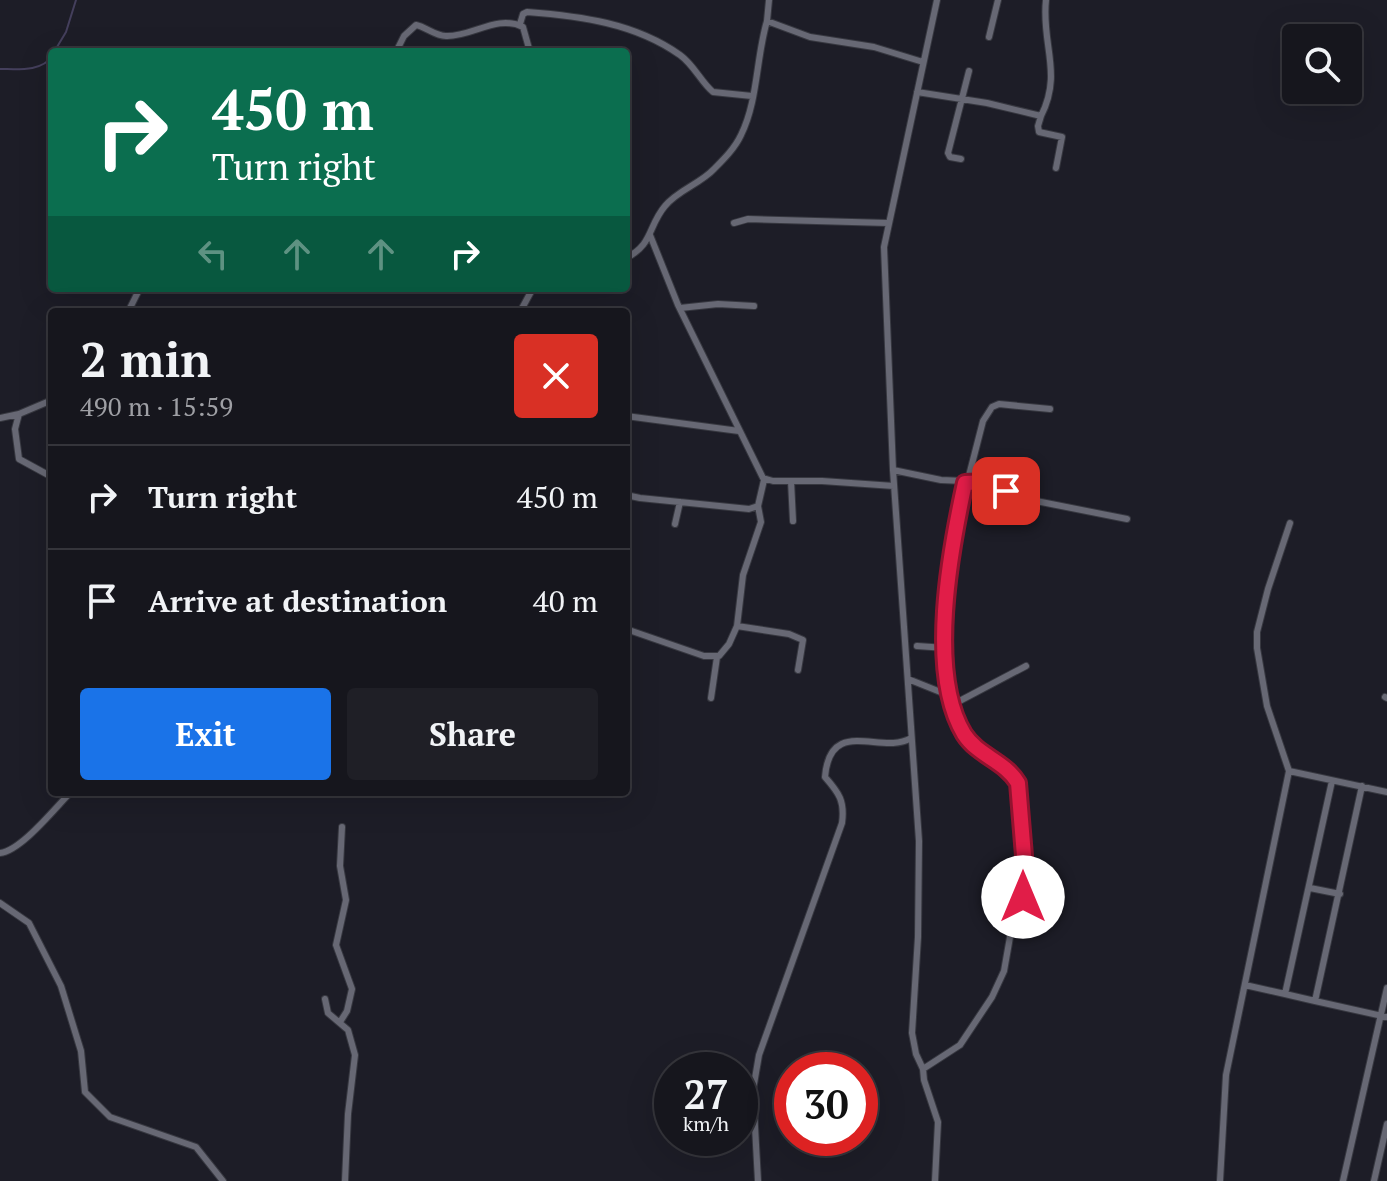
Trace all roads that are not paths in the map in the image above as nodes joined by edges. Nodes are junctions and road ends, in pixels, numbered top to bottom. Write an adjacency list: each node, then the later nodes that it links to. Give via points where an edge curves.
1 (769, 0): 5 (street)
2 (937, 0): 10 (street)
3 (998, 0): 7 (street)
4 (1046, 0): 15 (street, via 1053,83)
5 (767, 21): 10 (street, via 810,37 874,47); 13 (street)
6 (520, 24): 8 (street, via 446,36 416,25); 9 (street); 13 (street, via 527,12 600,20 678,53 713,92)
7 (989, 37)
8 (398, 48)
9 (529, 48)
10 (923, 62): 12 (street)
11 (969, 71): 14 (street)
12 (917, 92): 14 (street); 19 (street)
13 (752, 96): 20 (street, via 735,146 699,182 672,198)
14 (962, 100): 15 (street); 16 (street, via 948,153)
15 (1041, 116): 17 (street, via 1039,132 1062,137)
16 (961, 159)
17 (1056, 168)
18 (734, 223): 19 (street)
19 (888, 223): 30 (street, via 884,249)
20 (650, 235): 21 (street); 23 (street)
21 (630, 255)
22 (754, 306): 23 (street)
23 (680, 308): 29 (street)
24 (48, 402): 26 (street)
25 (1050, 409): 34 (street, via 1013,403 992,407)
26 (19, 414): 28 (street); 31 (street, via 19,459)
27 (630, 417): 29 (street)
28 (0, 418)
29 (739, 431): 32 (street)
30 (893, 470): 34 (street); 35 (street)
31 (48, 475)
32 (764, 480): 33 (street); 38 (street)
33 (791, 481): 35 (street); 40 (street)
34 (965, 483): 39 (street, via 986,482 1031,500); 46 (street, via 952,542)
35 (894, 486): 50 (street)
36 (630, 496): 37 (street)
37 (680, 502): 38 (street); 42 (street)
38 (758, 506): 43 (street, via 760,526 743,575)
39 (1127, 519)
40 (793, 521)
41 (1290, 523): 54 (street, via 1257,632 1267,706)
42 (675, 524)
43 (737, 626): 47 (street); 49 (street, via 803,640)
44 (630, 630): 47 (street)
45 (917, 646): 46 (street)
46 (946, 648): 52 (street)
47 (717, 657): 51 (street)
48 (1026, 666): 52 (street)
49 (798, 670)
50 (908, 679): 52 (street, via 937,689); 53 (street)
51 (711, 698)
52 (950, 702): 71 (street, via 968,741 1018,783 1026,888 1004,971 989,1003 960,1045)
53 (911, 738): 71 (street, via 919,841 912,1033); 75 (street, via 886,744 855,739 834,751 828,762 825,777 844,809 822,885 759,1055 753,1090)
54 (1289, 771): 55 (street); 64 (street)
55 (1332, 781): 56 (street); 61 (street)
56 (1362, 786): 57 (street); 62 (street)
57 (1387, 792)
58 (67, 796): 60 (street, via 19,844)
59 (342, 827): 70 (street, via 340,866 346,900 336,945 352,989)
60 (0, 853)
61 (1310, 888): 62 (street); 66 (street)
62 (1340, 894): 68 (street)
63 (0, 903): 73 (street, via 29,923 61,986 81,1051 85,1092 102,1112 121,1123 196,1147)
64 (1245, 985): 66 (street); 77 (street, via 1226,1075)
65 (1387, 988): 69 (street)
66 (1285, 994): 68 (street)
67 (325, 999): 70 (street, via 328,1013)
68 (1315, 1001): 69 (street)
69 (1384, 1016): 78 (street)
70 (340, 1022): 74 (street, via 355,1055)
71 (923, 1069): 76 (street, via 938,1122)
72 (1387, 1124): 79 (street)
73 (223, 1181)
74 (345, 1181)
75 (758, 1181)
76 (935, 1181)
77 (1220, 1181)
78 (1343, 1181)
79 (1374, 1181)

